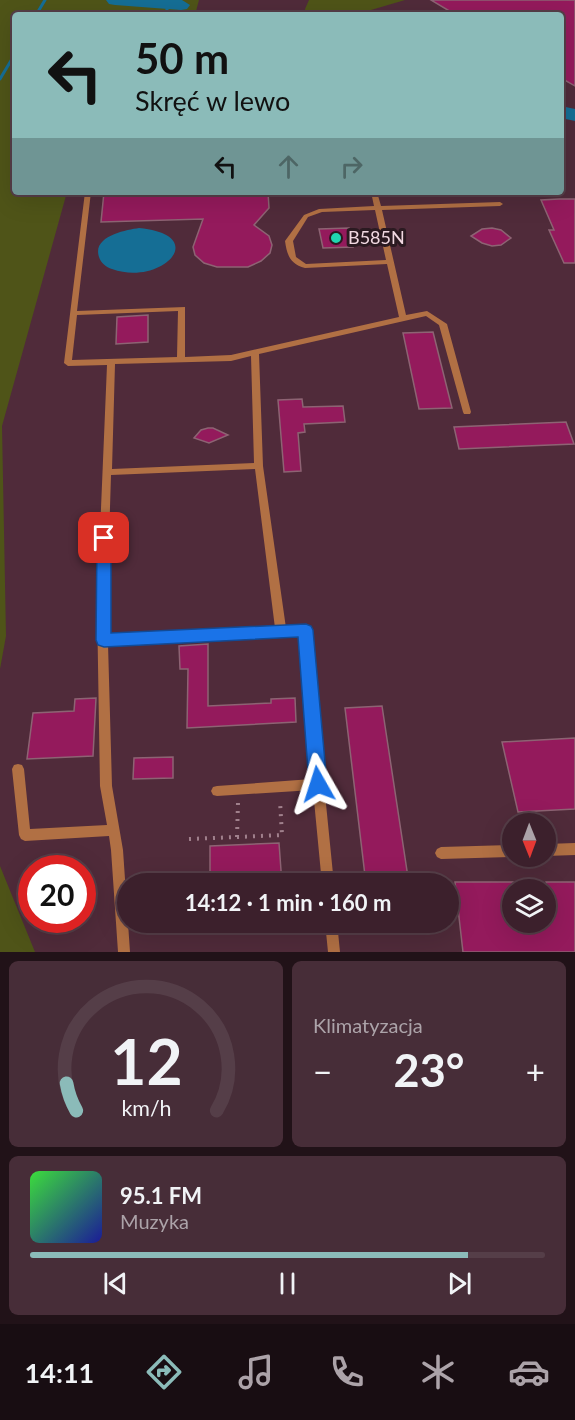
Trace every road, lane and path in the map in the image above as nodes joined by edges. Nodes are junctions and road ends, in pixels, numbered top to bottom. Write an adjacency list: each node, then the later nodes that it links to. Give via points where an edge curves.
1 (88, 195): 6 (lane)
2 (375, 195): 4 (lane)
3 (500, 204): 4 (lane)
4 (378, 209): 5 (lane); 5 (lane, via 321,210 306,216 288,241 291,258 305,266)
5 (390, 262): 7 (lane)
6 (73, 313): 9 (lane, via 182,309); 10 (lane, via 68,363)
7 (403, 317): 8 (lane); 11 (lane, via 427,313 443,324)
8 (255, 354): 9 (lane); 12 (lane)
9 (181, 360): 10 (lane)
10 (111, 362): 13 (lane)
11 (467, 412)
12 (259, 466): 13 (lane); 14 (lane)
13 (106, 472): 15 (lane)
14 (281, 632): 15 (lane); 17 (lane, via 306,630)
15 (104, 640): 21 (lane, via 106,786)
16 (18, 769): 21 (lane, via 25,835)
17 (318, 784): 18 (lane); 28 (lane)
18 (280, 787): 19 (lane); 22 (path, via 282,835)
19 (238, 790): 20 (lane); 22 (path)
20 (217, 791)
21 (114, 830): 30 (lane)
22 (237, 837): 23 (path)
23 (189, 839)
24 (575, 849): 25 (lane)
25 (556, 850)
26 (502, 851): 27 (lane)
27 (441, 853)
28 (327, 873)
29 (332, 933): 31 (lane)
30 (124, 952)
31 (334, 952)

